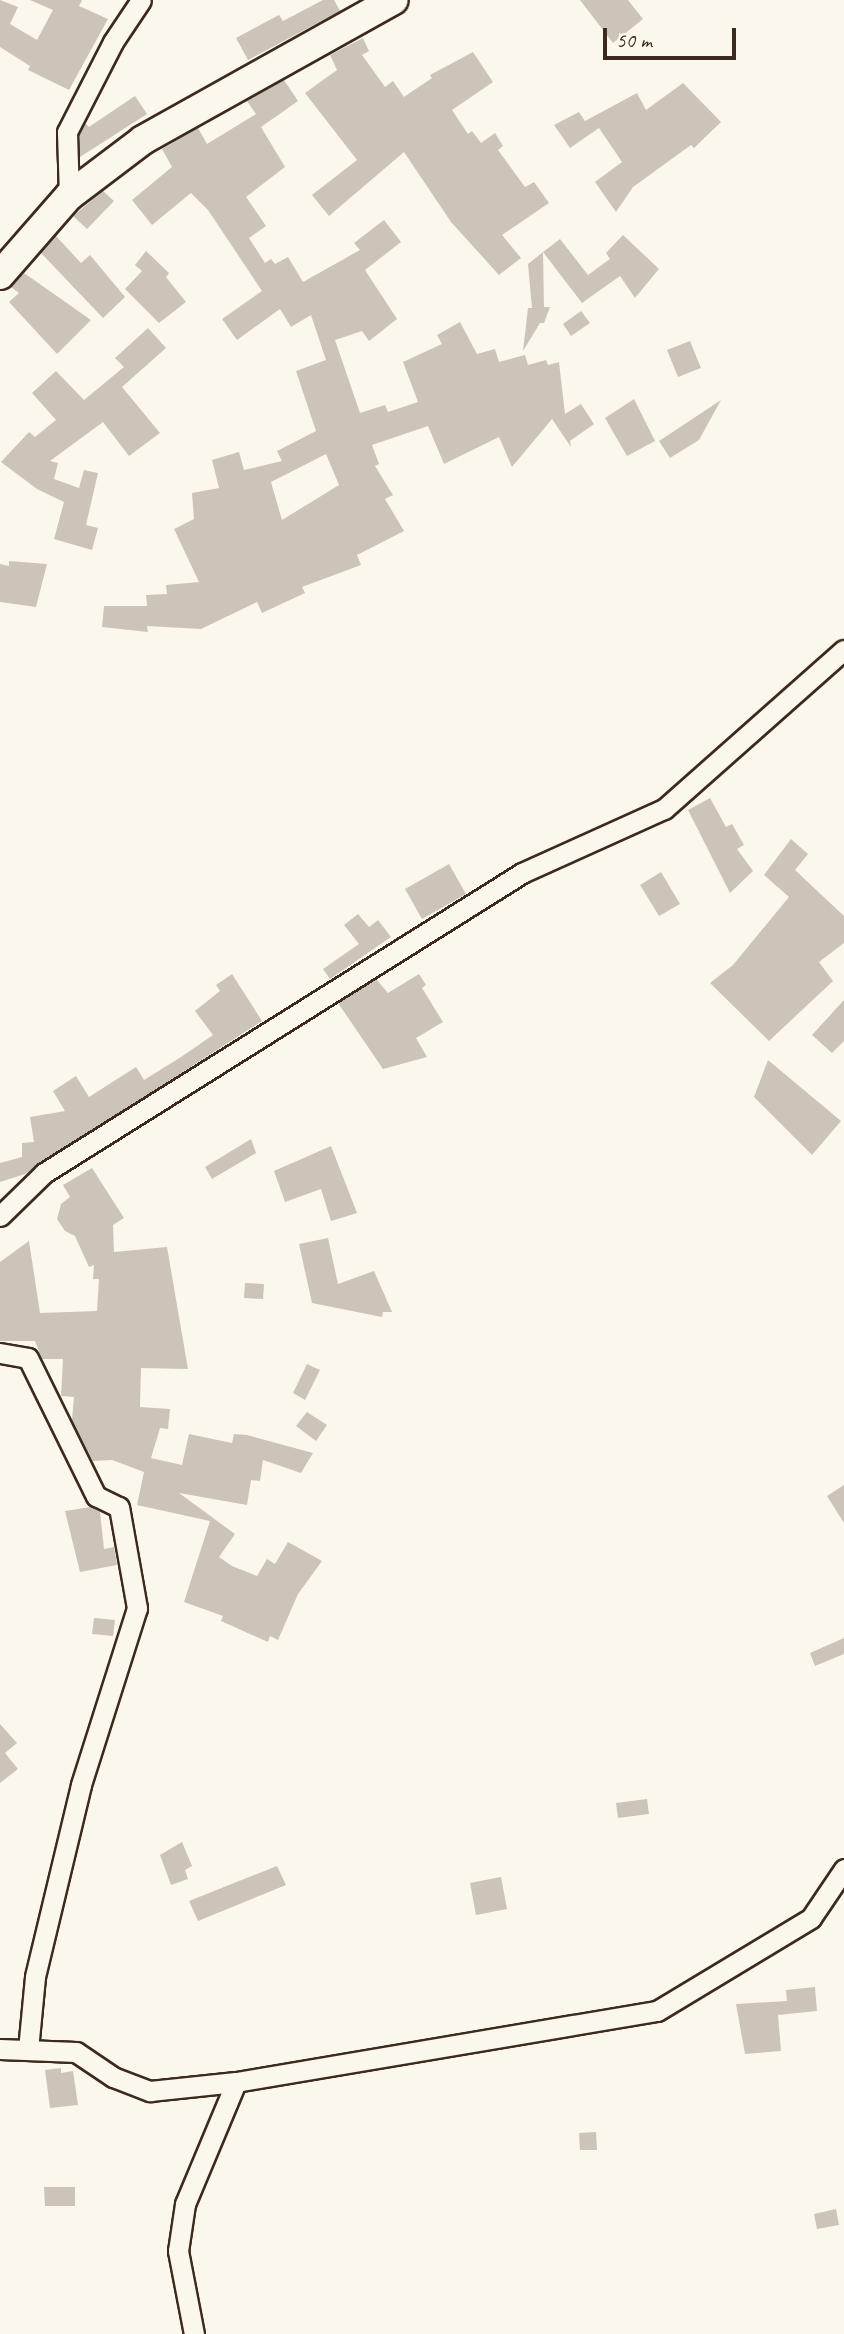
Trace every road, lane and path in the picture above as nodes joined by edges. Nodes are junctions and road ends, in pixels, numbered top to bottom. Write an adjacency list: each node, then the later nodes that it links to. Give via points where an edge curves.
1 (141, 0): 3 (street, via 113,42 67,132)
2 (394, 0): 3 (street, via 143,140)
3 (69, 196): 4 (street)
4 (0, 275)
5 (844, 650): 6 (street, via 664,809 522,873 44,1173)
6 (0, 1216)
7 (0, 1353): 10 (street, via 28,1358 96,1496 119,1507 137,1608 81,1785 35,1977)
8 (844, 1869): 11 (street, via 811,1918 657,2011)
9 (0, 2049): 10 (street)
10 (27, 2050): 11 (street, via 76,2052 113,2077 150,2091)
11 (236, 2081): 12 (street, via 185,2204 178,2250)
12 (194, 2334)

